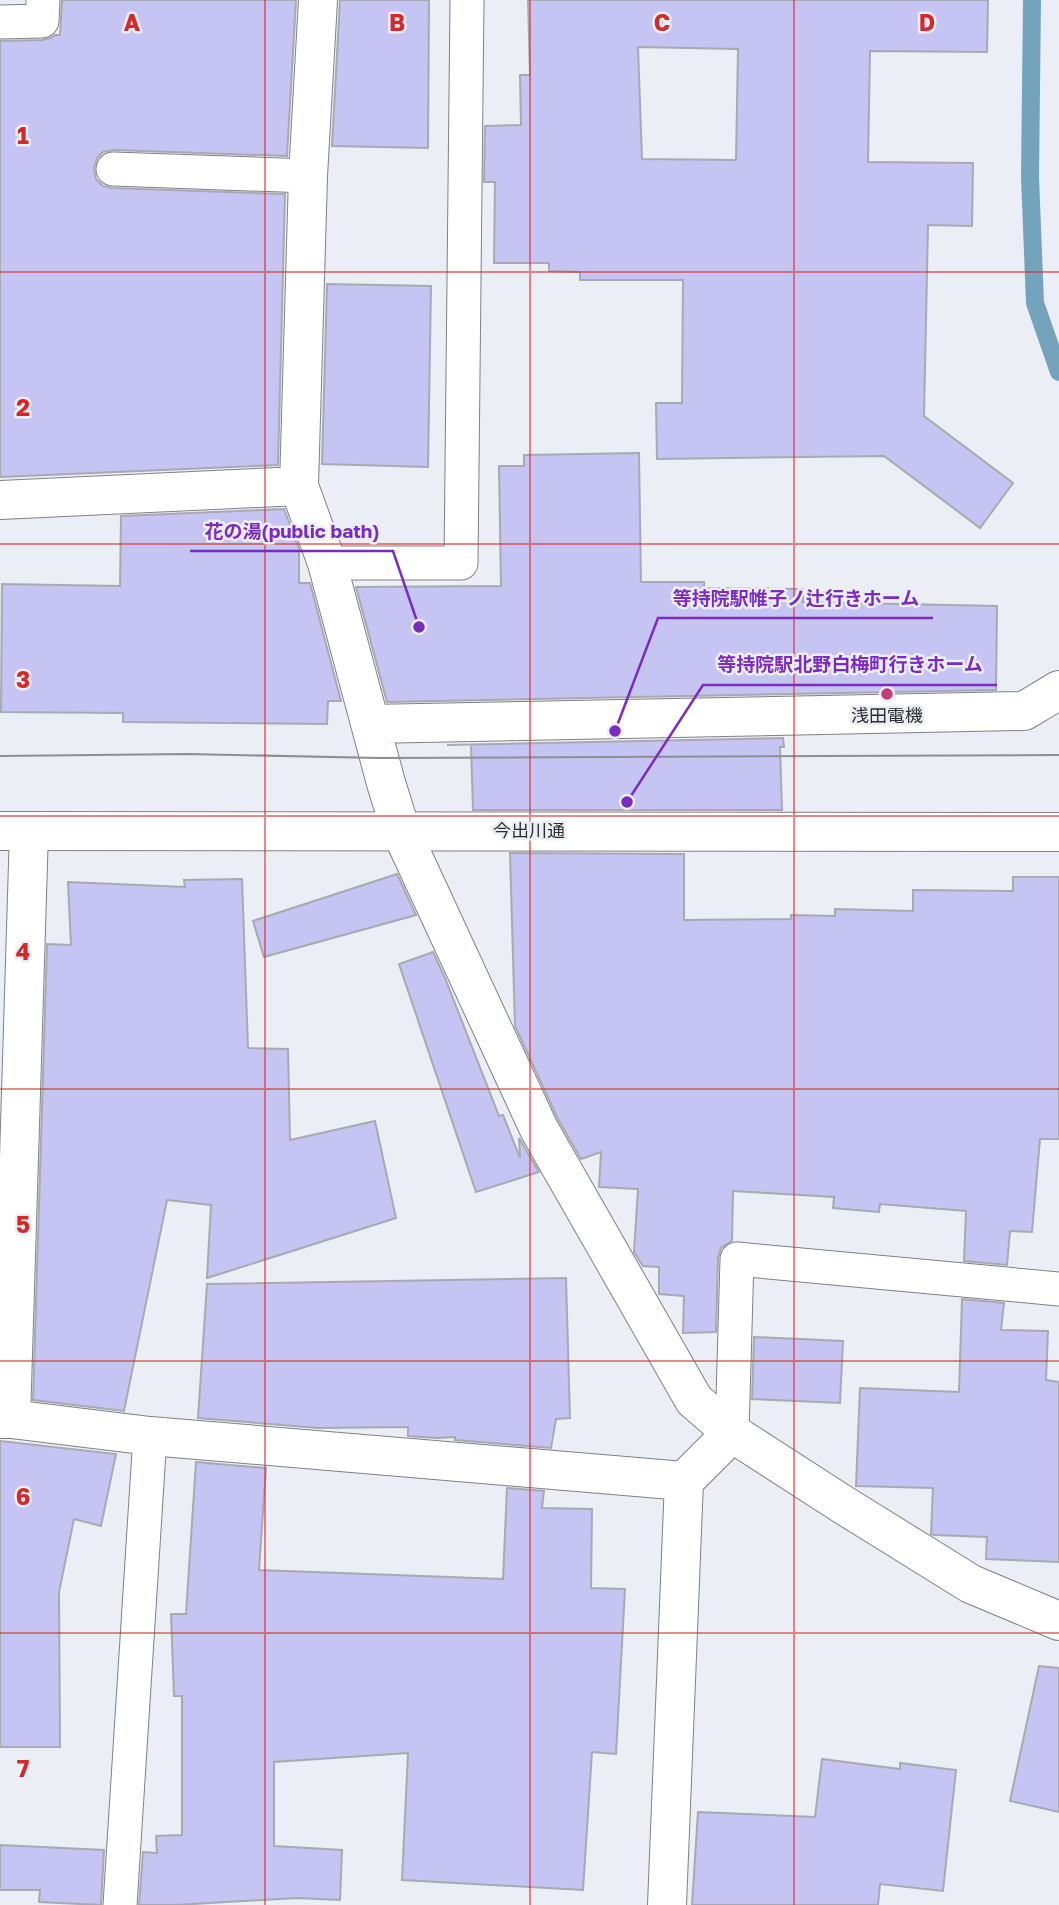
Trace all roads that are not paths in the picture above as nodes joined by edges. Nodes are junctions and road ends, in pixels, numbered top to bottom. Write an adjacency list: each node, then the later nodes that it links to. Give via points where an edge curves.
1 (43, 0): 4 (lane, via 42,21)
2 (318, 0): 6 (street)
3 (467, 0): 9 (lane, via 461,564)
4 (0, 22)
5 (113, 169): 6 (lane)
6 (308, 176): 7 (street)
7 (299, 486): 8 (street); 9 (street)
8 (0, 500)
9 (327, 563): 11 (street)
10 (1059, 690): 11 (street, via 1024,711)
11 (370, 724): 13 (street)
12 (15, 831): 13 (street, 今出川通); 16 (street)
13 (401, 831): 14 (street, 今出川通); 17 (street, via 539,1129 694,1400)
14 (1059, 832)
15 (1059, 1289): 17 (lane, via 737,1259)
16 (6, 1419): 18 (street)
17 (732, 1433): 19 (street); 20 (street, via 971,1584)
18 (150, 1436): 19 (street); 21 (lane)
19 (684, 1481): 22 (street)
20 (1059, 1622)
21 (120, 1905)
22 (667, 1905)

